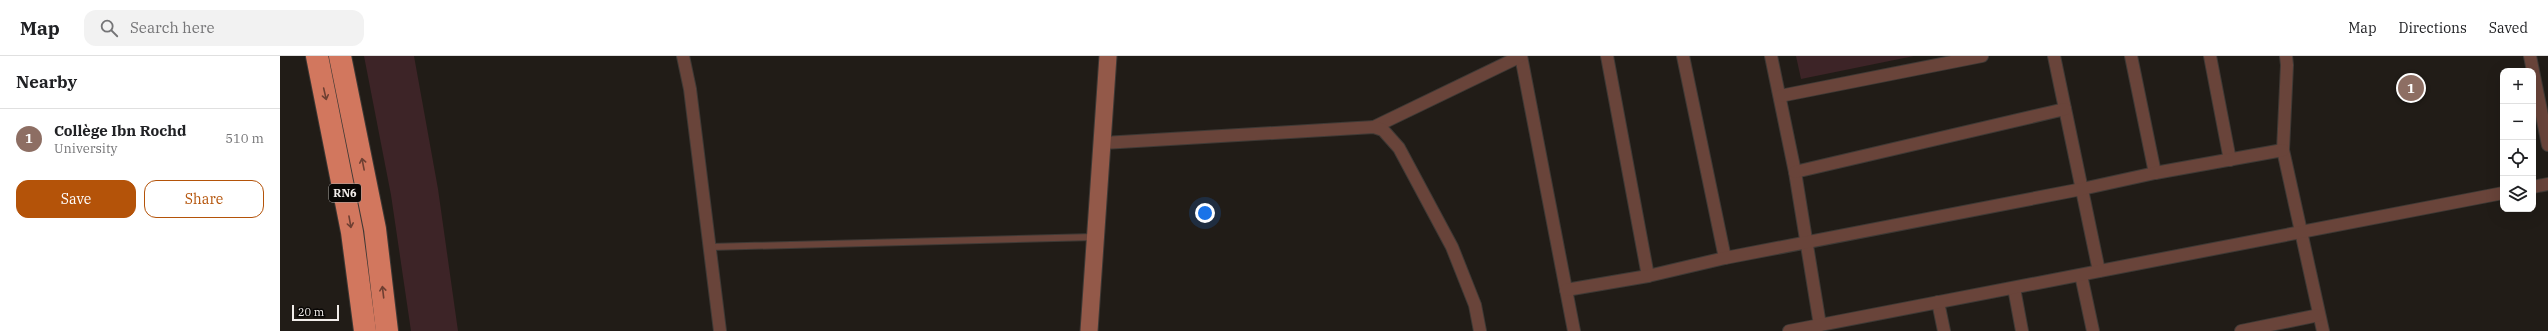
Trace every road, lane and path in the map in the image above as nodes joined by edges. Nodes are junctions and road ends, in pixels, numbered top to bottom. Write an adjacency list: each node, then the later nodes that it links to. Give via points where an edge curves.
1 (316, 56): 41 (highway, RN6, one-way to 41, via 340,164)
2 (340, 56): 42 (highway, RN6, one-way to 2, via 375,229)
3 (683, 56): 31 (street, via 690,89)
4 (1108, 56): 19 (street)
5 (1521, 56): 17 (street); 37 (street)
6 (1607, 56): 35 (street)
7 (1683, 56): 32 (street)
8 (1771, 56): 15 (street)
9 (1982, 56): 15 (street)
10 (2054, 56): 16 (street)
11 (2131, 56): 23 (street)
12 (2210, 56): 21 (street)
13 (2286, 56): 20 (street)
14 (2530, 56): 18 (street)
15 (1780, 96): 22 (street)
16 (2065, 110): 22 (street); 26 (street)
17 (1374, 127): 19 (street); 45 (street, via 1383,130 1399,148 1452,247 1475,305)
18 (2548, 141)
19 (1103, 143): 29 (street)
20 (2283, 150): 21 (street); 28 (street)
21 (2230, 160): 23 (street)
22 (1795, 172): 30 (street)
23 (2155, 173): 26 (street)
24 (2548, 184): 25 (street)
25 (2536, 186)
26 (2082, 189): 30 (street); 33 (street)
27 (2500, 194): 28 (street)
28 (2301, 232): 33 (street); 39 (street)
29 (1096, 237): 31 (lane); 44 (street)
30 (1807, 242): 32 (street); 40 (street)
31 (710, 248): 43 (street)
32 (1725, 258): 35 (street)
33 (2099, 271): 34 (street)
34 (2081, 275): 36 (street); 50 (street)
35 (1648, 276): 37 (street)
36 (2014, 288): 38 (street); 49 (street)
37 (1566, 290): 46 (street)
38 (1938, 302): 40 (street); 48 (street)
39 (2319, 315): 51 (street); 52 (street)
40 (1820, 325): 47 (street)
41 (365, 331)
42 (387, 331)
43 (720, 331)
44 (1089, 331)
45 (1480, 331)
46 (1574, 331)
47 (1789, 331)
48 (1944, 331)
49 (2022, 331)
50 (2093, 331)
51 (2246, 331)
52 (2323, 331)

